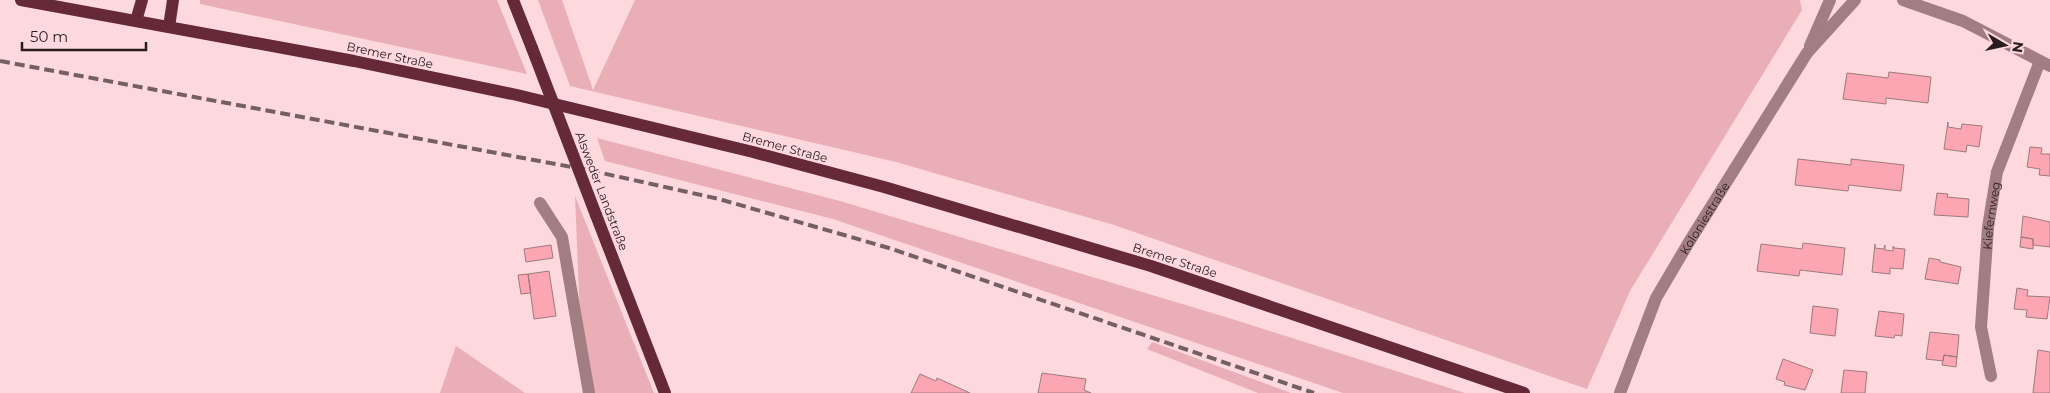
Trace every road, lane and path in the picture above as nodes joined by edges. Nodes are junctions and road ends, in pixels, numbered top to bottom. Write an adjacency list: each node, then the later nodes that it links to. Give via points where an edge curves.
1 (21, 0): 10 (main road, Bremer Straße)
2 (142, 0): 10 (main road)
3 (173, 0): 11 (main road)
4 (513, 0): 17 (main road, Alsweder Landstraße, bridge)
5 (1830, 0): 12 (street, Koloniestraße)
6 (1855, 0): 12 (street, Koloniestraße)
7 (1903, 0): 9 (street)
8 (1929, 0): 9 (street)
9 (1947, 14): 13 (street)
10 (136, 21): 11 (main road, Bremer Straße)
11 (170, 27): 18 (main road, Bremer Straße, via 517,95 884,187 1152,266)
12 (1807, 53): 19 (street, Koloniestraße, via 1656,298)
13 (2045, 63): 15 (street, Kiefernweg, via 2009,136 1997,172 1988,227 1980,327)
14 (540, 203): 16 (street, via 562,237)
15 (1991, 376)
16 (588, 393)
17 (665, 393)
18 (1524, 393)
19 (1620, 393)

